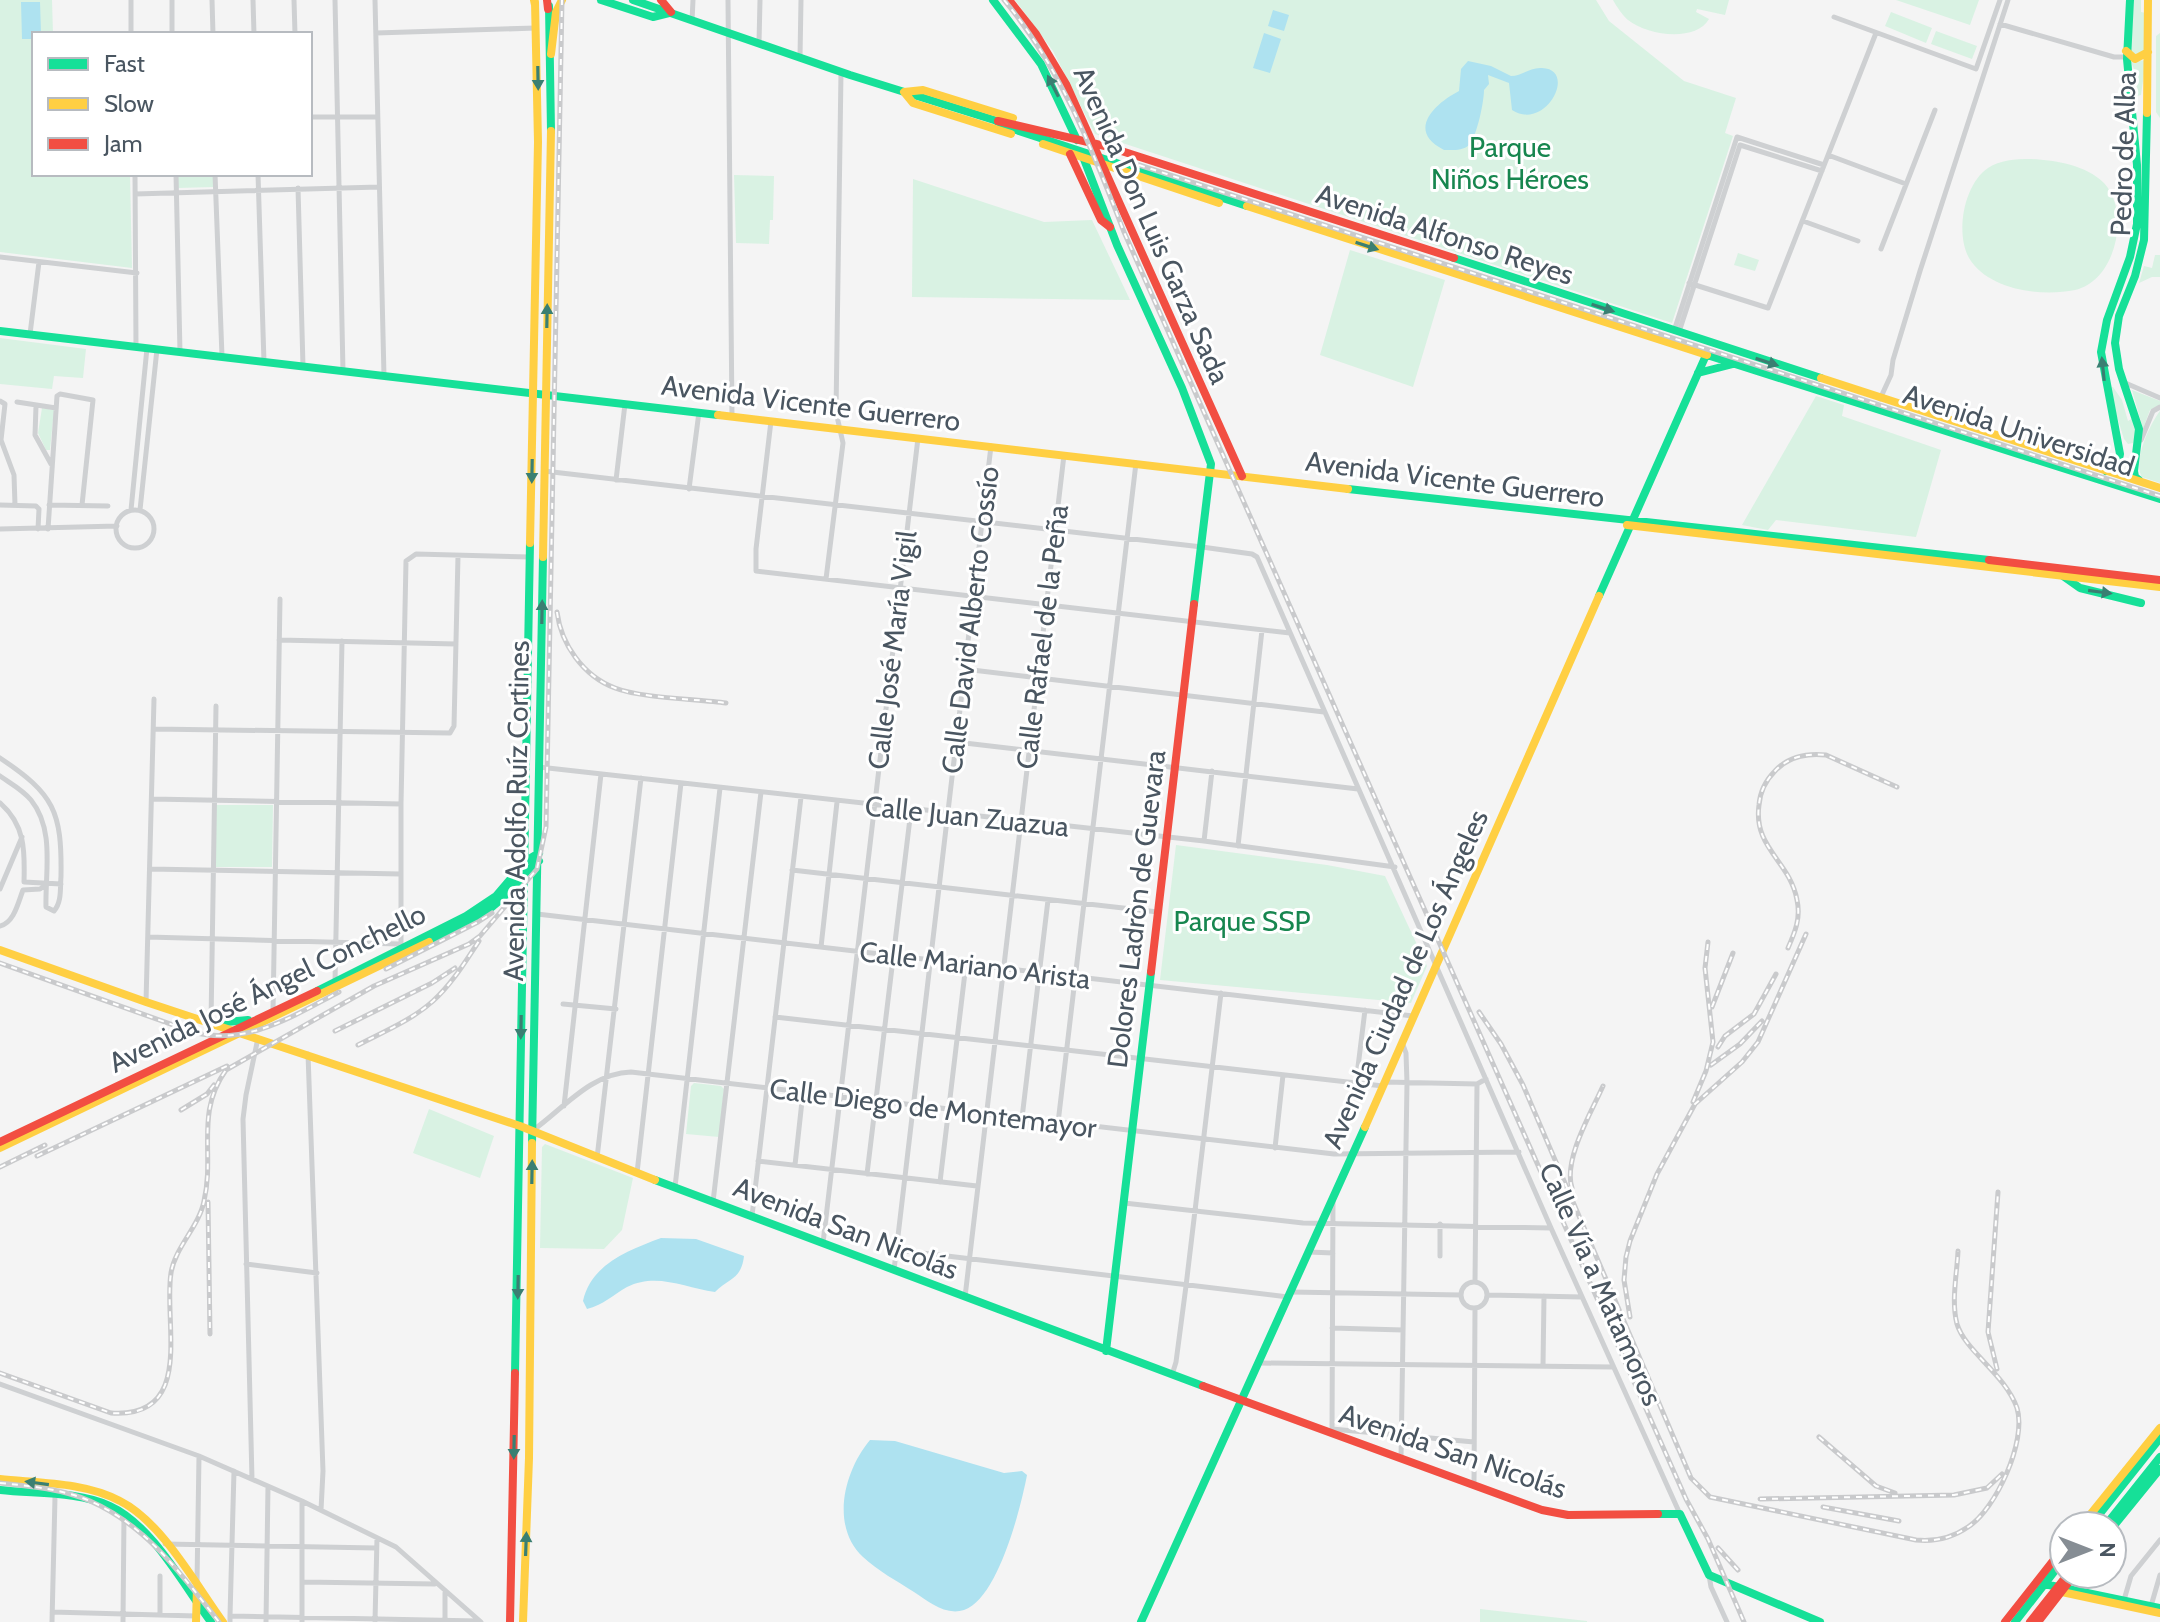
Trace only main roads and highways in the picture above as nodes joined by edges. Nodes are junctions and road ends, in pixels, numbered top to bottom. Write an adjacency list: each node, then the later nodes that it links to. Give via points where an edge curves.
1 (562, 0): 13 (main road)
2 (601, 0): 11 (main road, via 653,17)
3 (633, 0): 11 (main road, Avenida Alfonso Reyes)
4 (661, 0): 11 (main road)
5 (993, 0): 18 (main road, Avenida Don Luis Garza Sada, one-way to 5, via 1041,64)
6 (1009, 0): 19 (main road, Avenida Don Luis Garza Sada, via 1058,70)
7 (2130, 0): 14 (main road, Pedro de Alba)
8 (2148, 0): 12 (main road, Pedro de Alba)
9 (534, 2): 39 (main road, Avenida Adolfo Ruíz Cortines, one-way to 39)
10 (548, 3): 13 (main road, Avenida Adolfo Ruíz Cortines)
11 (671, 13): 15 (main road, Avenida Alfonso Reyes)
12 (2148, 52): 14 (main road, via 2135,59); 32 (main road, Pedro de Alba, via 2145,234)
13 (551, 54): 40 (main road, Avenida Adolfo Ruíz Cortines, one-way to 13)
14 (2126, 54): 30 (main road, Pedro de Alba, via 2137,226 2129,266)
15 (904, 92): 16 (main road, Avenida Alfonso Reyes); 17 (main road, via 923,90); 20 (main road, via 913,103)
16 (994, 120): 24 (main road, Avenida Alfonso Reyes, via 1109,147); 25 (main road, Avenida Alfonso Reyes)
17 (1039, 125): 18 (main road); 20 (main road)
18 (1074, 133): 19 (main road); 21 (main road); 22 (main road, Avenida Don Luis Garza Sada)
19 (1089, 136): 22 (main road); 23 (main road, Avenida Don Luis Garza Sada); 24 (main road, via 1312,209)
20 (1044, 144): 21 (main road)
21 (1066, 152): 22 (main road); 26 (main road, via 1101,220)
22 (1083, 158): 23 (main road); 26 (main road, Avenida Don Luis Garza Sada)
23 (1102, 165): 25 (main road); 29 (main road, Avenida Don Luis Garza Sada)
24 (1321, 217): 27 (main road, Avenida Alfonso Reyes)
25 (1293, 222): 28 (main road, Avenida Alfonso Reyes, one-way to 28)
26 (1110, 227): 31 (main road, Avenida Don Luis Garza Sada)
27 (1510, 278): 28 (main road); 34 (main road, Avenida Alfonso Reyes, one-way to 34)
28 (1526, 296): 35 (main road, Avenida Alfonso Reyes)
29 (1172, 319): 31 (main road); 49 (main road, Avenida Don Luis Garza Sada)
30 (2105, 327): 32 (main road); 46 (main road, Pedro de Alba, one-way to 30, via 2105,390)
31 (1157, 329): 48 (main road, Avenida Don Luis Garza Sada, via 1209,453)
32 (2116, 329): 45 (main road, Pedro de Alba, via 2115,353 2136,415)
33 (0, 331): 39 (main road, Avenida Vicente Guerrero)
34 (1693, 337): 36 (main road); 41 (main road, Avenida Alfonso Reyes, one-way to 41)
35 (1707, 353): 36 (main road, Avenida Alfonso Reyes); 38 (main road, Avenida Ciudad de Los Ángeles)
36 (1718, 357): 37 (main road, Avenida Alfonso Reyes)
37 (1738, 363): 38 (main road); 42 (main road, Avenida Alfonso Reyes)
38 (1698, 373): 52 (main road, Avenida Ciudad de Los Ángeles)
39 (534, 393): 40 (main road, Avenida Vicente Guerrero); 61 (main road, Avenida Adolfo Ruíz Cortines, one-way to 61)
40 (546, 394): 48 (main road, Avenida Vicente Guerrero); 60 (main road, Avenida Adolfo Ruíz Cortines, one-way to 40)
41 (1880, 399): 44 (main road, Avenida Universidad)
42 (1863, 403): 43 (main road, Avenida Universidad)
43 (1915, 420): 44 (main road); 53 (main road, Avenida Universidad)
44 (1953, 422): 47 (main road, Avenida Universidad)
45 (2139, 444): 46 (main road); 50 (main road, Pedro de Alba, via 2134,474)
46 (2122, 445): 47 (main road, via 2118,464)
47 (2106, 471): 50 (main road, Avenida Universidad)
48 (1211, 472): 49 (main road, Avenida Vicente Guerrero); 74 (main road, Dolores Ladròn de Guevara)
49 (1242, 476): 55 (main road, Avenida Vicente Guerrero)
50 (2148, 484): 51 (main road, Avenida Universidad)
51 (2160, 488)
52 (1642, 498): 54 (main road, via 1642,509); 55 (main road, Avenida Ciudad de Los Ángeles)
53 (2160, 499)
54 (1651, 521): 55 (main road, Avenida Vicente Guerrero); 57 (main road, Avenida Vicente Guerrero)
55 (1632, 522): 56 (main road, Avenida Vicente Guerrero); 75 (main road, Avenida Ciudad de Los Ángeles)
56 (2063, 576): 58 (main road, Avenida Vicente Guerrero); 59 (main road, one-way to 59, via 2076,588)
57 (2160, 580)
58 (2160, 587)
59 (2141, 603)
60 (540, 811): 61 (main road); 62 (main road, Avenida Adolfo Ruíz Cortines)
61 (526, 813): 63 (main road, Avenida Adolfo Ruíz Cortines)
62 (539, 857): 63 (main road, Avenida José Ángel Conchello); 64 (main road, Avenida José Ángel Conchello); 66 (main road, Avenida Adolfo Ruíz Cortines)
63 (526, 861): 64 (main road, Avenida Adolfo Ruíz Cortines); 68 (main road, Avenida José Ángel Conchello, via 482,907)
64 (526, 872): 65 (main road, Avenida Adolfo Ruíz Cortines); 70 (main road, Avenida José Ángel Conchello, via 477,919)
65 (523, 939): 66 (main road); 71 (main road, Avenida Adolfo Ruíz Cortines, one-way to 71)
66 (536, 940): 72 (main road, Avenida Adolfo Ruíz Cortines)
67 (0, 950): 69 (main road, Avenida San Nicolás)
68 (256, 1019): 69 (main road); 70 (main road, Avenida José Ángel Conchello)
69 (211, 1023): 70 (main road, Avenida San Nicolás)
70 (236, 1031): 71 (main road, Avenida San Nicolás); 73 (main road, Avenida José Ángel Conchello)
71 (520, 1126): 72 (main road, Avenida San Nicolás); 101 (main road, Avenida Adolfo Ruíz Cortines, one-way to 101)
72 (532, 1131): 74 (main road, Avenida San Nicolás); 102 (main road, Avenida Adolfo Ruíz Cortines, one-way to 72)
73 (0, 1145)
74 (1106, 1351): 75 (main road, Avenida San Nicolás)
75 (1241, 1401): 86 (main road, Avenida San Nicolás, via 1555,1513); 103 (main road, Avenida Ciudad de Los Ángeles)
76 (2160, 1428): 82 (main road)
77 (2158, 1440): 83 (main road)
78 (2160, 1457): 84 (main road)
79 (2160, 1469): 85 (main road)
80 (0, 1479): 91 (main road, one-way to 80, via 139,1514 118,1499)
81 (0, 1490): 96 (main road, via 96,1502 124,1514 148,1537)
82 (2094, 1510)
83 (2103, 1510)
84 (2118, 1510)
85 (2127, 1510)
86 (1680, 1514): 104 (main road, Calle Vía a Matamoros, via 1709,1575)
87 (2048, 1569): 89 (main road)
88 (2048, 1574): 106 (main road)
89 (2036, 1583): 90 (main road); 105 (main road)
90 (2048, 1586)
91 (197, 1587): 96 (main road); 99 (main road)
92 (2058, 1590): 107 (main road)
93 (2062, 1590): 108 (main road)
94 (2067, 1590): 97 (main road)
95 (2069, 1590): 97 (main road)
96 (196, 1603): 98 (main road); 100 (main road)
97 (2155, 1610)
98 (196, 1619)
99 (228, 1620)
100 (211, 1622)
101 (510, 1622)
102 (523, 1622)
103 (1141, 1622)
104 (1820, 1622)
105 (2005, 1622)
106 (2015, 1622)
107 (2030, 1622)
108 (2038, 1622)

